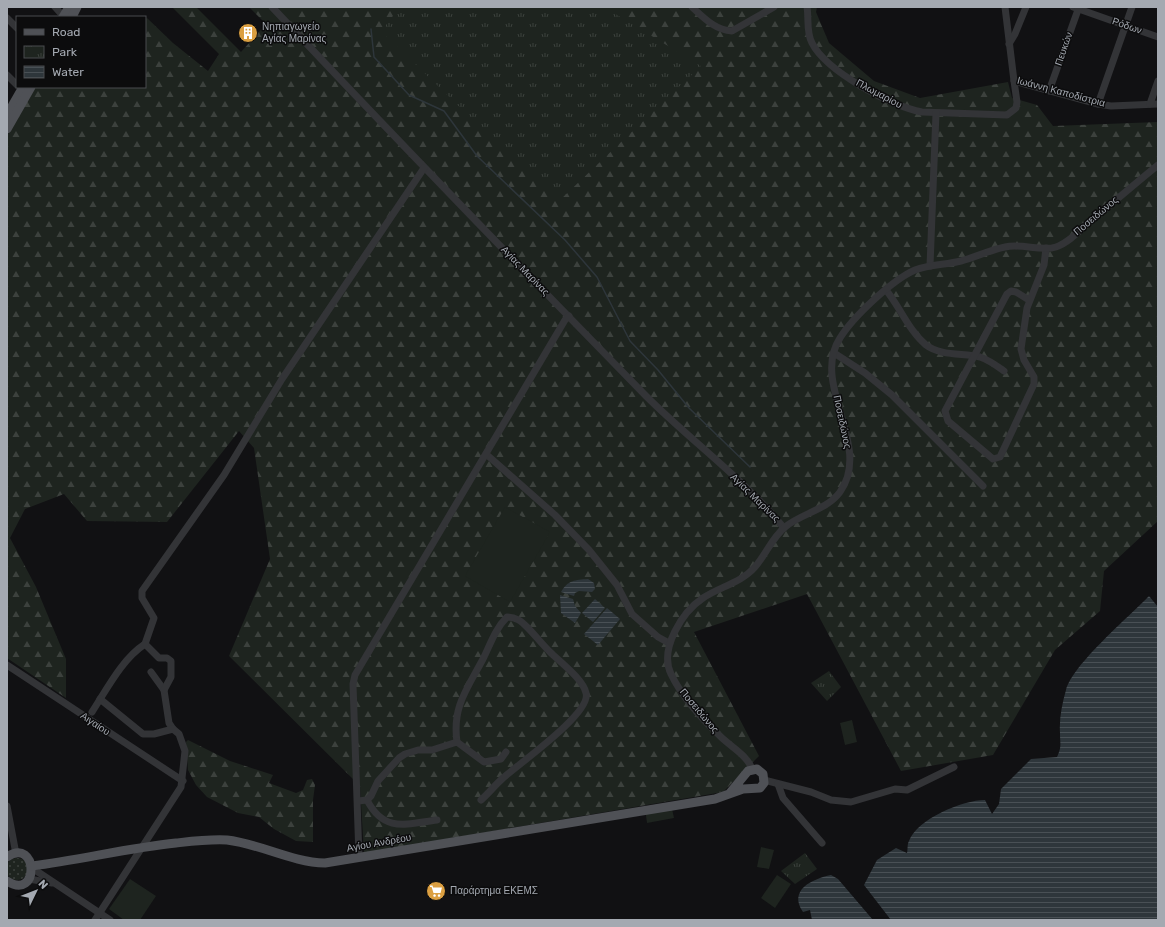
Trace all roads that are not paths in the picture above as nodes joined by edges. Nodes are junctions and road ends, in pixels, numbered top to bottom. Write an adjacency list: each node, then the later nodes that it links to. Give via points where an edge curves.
1 (55, 7): 12 (street)
2 (69, 7): 13 (main road)
3 (77, 7): 14 (main road)
4 (272, 7): 33 (street, Αγίας Μαρίνας)
5 (692, 7): 6 (street, via 711,24 724,31 732,31)
6 (774, 7)
7 (807, 7): 29 (street, Πλωμαρίου, via 809,37 812,44 840,73 897,105 910,110)
8 (1005, 7): 19 (street, Ιωάννη Καποδίστρια)
9 (1026, 7): 19 (street)
10 (1132, 7): 16 (street)
11 (1076, 8): 16 (street, Ρόδων); 26 (street, Πευκών)
12 (63, 16)
13 (64, 16)
14 (72, 16)
15 (7, 18): 17 (street)
16 (1126, 26): 18 (street, Ρόδων); 27 (street)
17 (16, 27)
18 (1158, 37)
19 (1009, 44): 22 (street, Ιωάννη Καποδίστρια)
20 (7, 75): 23 (street)
21 (1158, 81): 28 (street)
22 (1014, 82): 26 (street, Ιωάννη Καποδίστρια); 29 (street, Πλωμαρίου, via 1016,108 1007,115)
23 (16, 83)
24 (20, 88): 30 (main road)
25 (30, 88): 31 (main road)
26 (1049, 90): 27 (street, Ιωάννη Καποδίστρια)
27 (1098, 104): 28 (street, Ιωάννη Καποδίστρια)
28 (1154, 104)
29 (936, 113): 35 (street)
30 (7, 115)
31 (7, 129)
32 (1158, 166): 34 (street, Ποσειδώνος, via 1064,243 1055,248)
33 (424, 168): 38 (street, Αγίας Μαρίνας); 46 (street, via 282,379 224,475 142,591 142,598 154,618)
34 (1046, 248): 35 (street, Ποσειδώνος, via 1007,246 958,262); 37 (street, via 1044,265)
35 (930, 266): 36 (street, Ποσειδώνος, via 903,277)
36 (886, 290): 39 (street, Ποσειδώνος, via 846,330); 40 (street, via 927,346)
37 (1029, 300): 40 (street, via 1016,292 1007,294); 40 (street, via 1021,349 1034,377 1034,384 1000,457 996,459 945,416 946,405)
38 (569, 316): 42 (street); 44 (street, Αγίας Μαρίνας, via 648,398 756,498)
39 (834, 353): 43 (street, via 892,395); 44 (street, Ποσειδώνος, via 833,378 846,431 848,473 842,488 833,499)
40 (974, 356): 41 (street)
41 (1004, 370)
42 (486, 454): 45 (street, via 555,515 613,579 632,614 658,637); 65 (street, via 355,675 353,684)
43 (983, 486)
44 (784, 528): 45 (street, Ποσειδώνος, via 754,568 699,601)
45 (669, 643): 56 (street, Ποσειδώνος, via 667,662 677,684 708,724 748,760)
46 (145, 644): 49 (street, via 159,658 168,658 171,661 171,677); 50 (street, via 136,650 119,670)
47 (7, 665): 59 (street, Αιγαίου)
48 (151, 672): 49 (street)
49 (164, 690): 52 (street, via 169,723)
50 (100, 699): 51 (street); 52 (street, via 143,734)
51 (92, 712)
52 (173, 729): 59 (street, via 179,734 185,751)
53 (457, 742): 54 (street, via 484,762 501,760); 63 (street, via 432,750 418,750 405,754 378,781); 64 (street, via 455,730 460,701 495,633 507,617 521,621 587,693 584,703 564,728 504,778)
54 (506, 752)
55 (954, 767): 60 (street, via 907,790 895,789 851,802 831,800)
56 (752, 769): 57 (main road); 58 (main road, via 759,770)
57 (744, 776): 61 (main road, via 744,783); 62 (main road)
58 (764, 780): 60 (street); 61 (main road, Αγίου Ανδρέου, via 760,788)
59 (183, 781): 69 (street)
60 (778, 784): 68 (street, via 783,798)
61 (749, 788): 62 (main road, Αγίου Ανδρέου)
62 (729, 794): 71 (main road, Αγίου Ανδρέου, via 694,803)
63 (367, 800): 65 (street); 67 (street, via 377,816 390,823 400,825)
64 (482, 800)
65 (358, 801): 71 (street)
66 (7, 806): 70 (street)
67 (437, 820)
68 (822, 843)
69 (143, 847): 71 (main road, Αγίου Ανδρέου, via 205,839 229,840 310,862 325,863); 72 (main road, Αγίου Ανδρέου); 76 (street)
70 (11, 854): 72 (main road, via 28,858)
71 (359, 857)
72 (32, 867): 73 (main road); 75 (street)
73 (29, 879): 74 (main road, via 16,884); 75 (street)
74 (7, 880)
75 (54, 883): 76 (street)
76 (100, 913): 77 (street); 78 (street)
77 (95, 920)
78 (110, 920)

